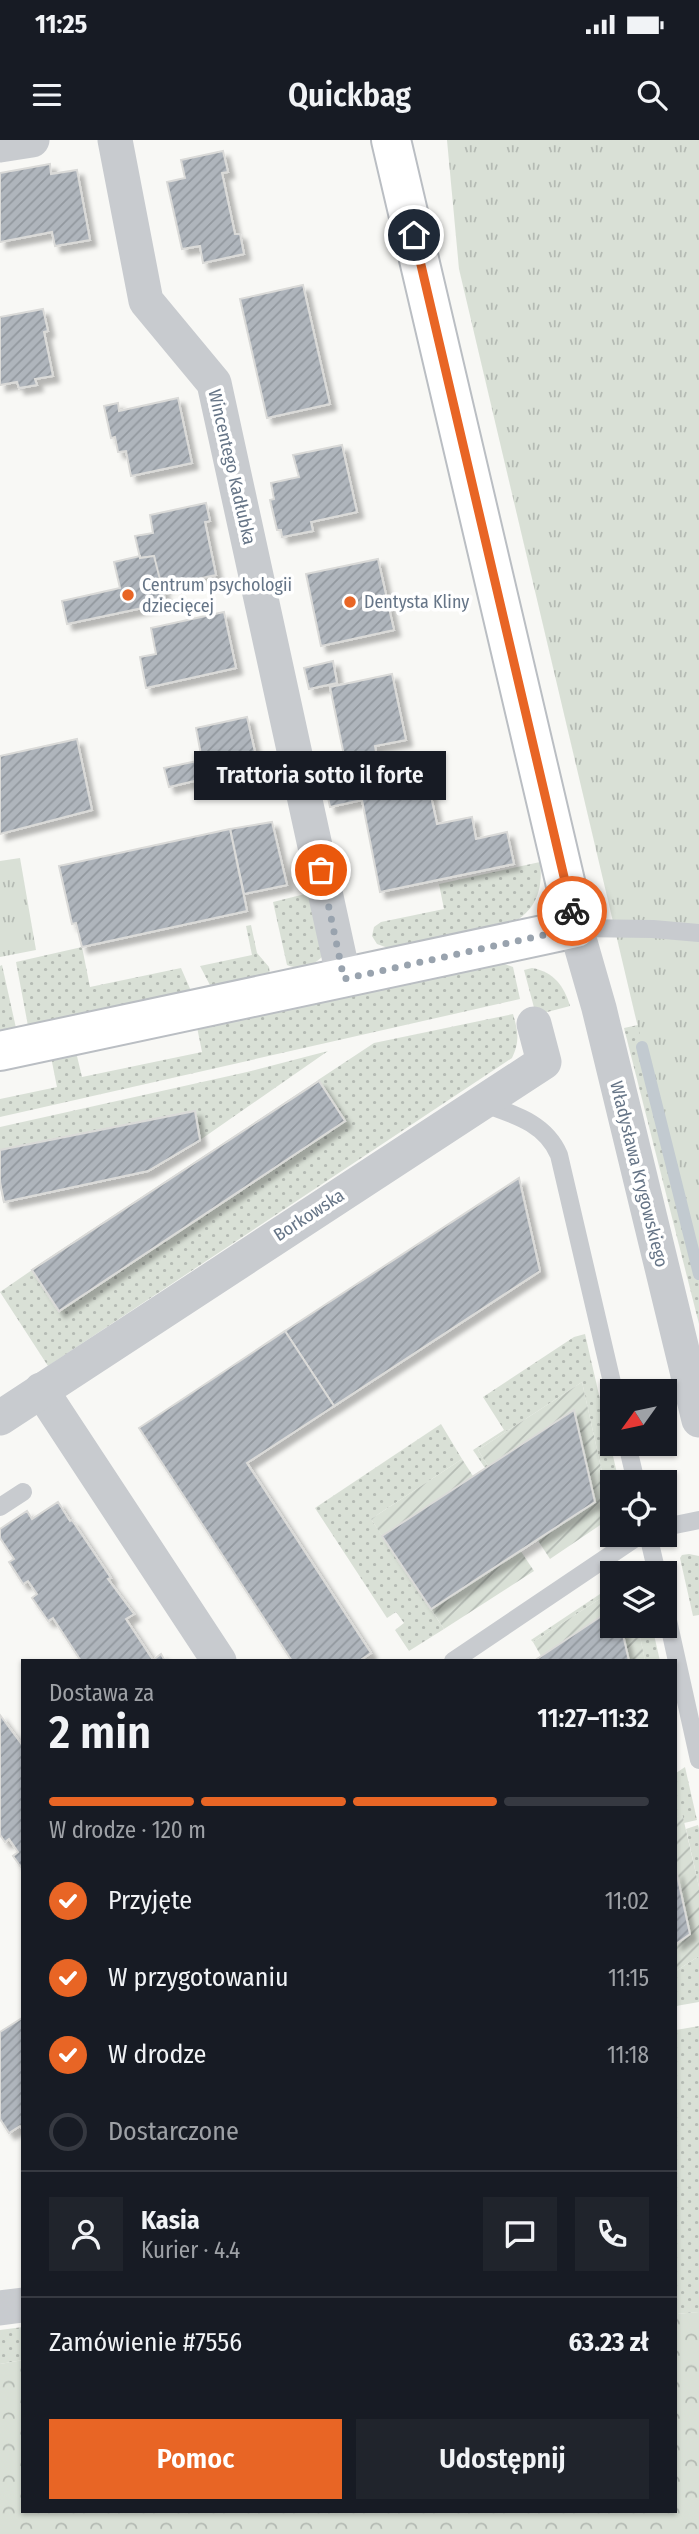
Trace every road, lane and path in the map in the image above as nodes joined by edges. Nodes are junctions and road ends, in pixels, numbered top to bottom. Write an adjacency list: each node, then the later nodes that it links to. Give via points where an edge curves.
1 (32, 140): 4 (street)
2 (115, 140): 7 (street, Wincentego Kadłubka, via 146,301 215,383)
3 (391, 140): 5 (street)
4 (0, 145)
5 (576, 928): 6 (lane); 7 (street); 14 (street, Władysława Krygowskiego, via 603,1021)
6 (699, 933)
7 (344, 979): 9 (street)
8 (534, 1024): 10 (street, Borkowska, via 544,1062)
9 (0, 1051)
10 (482, 1102): 11 (lane, via 531,1121 554,1143); 12 (street, Borkowska)
11 (611, 1379)
12 (41, 1390): 13 (street, Borkowska); 21 (street)
13 (0, 1418)
14 (699, 1420)
15 (23, 1492): 16 (lane)
16 (0, 1507)
17 (699, 1520): 18 (lane)
18 (677, 1525)
19 (622, 1547): 22 (lane)
20 (672, 1638): 23 (lane)
21 (218, 1659)
22 (456, 1659)
23 (677, 1659)
24 (677, 1661): 25 (lane)
25 (699, 1760)

